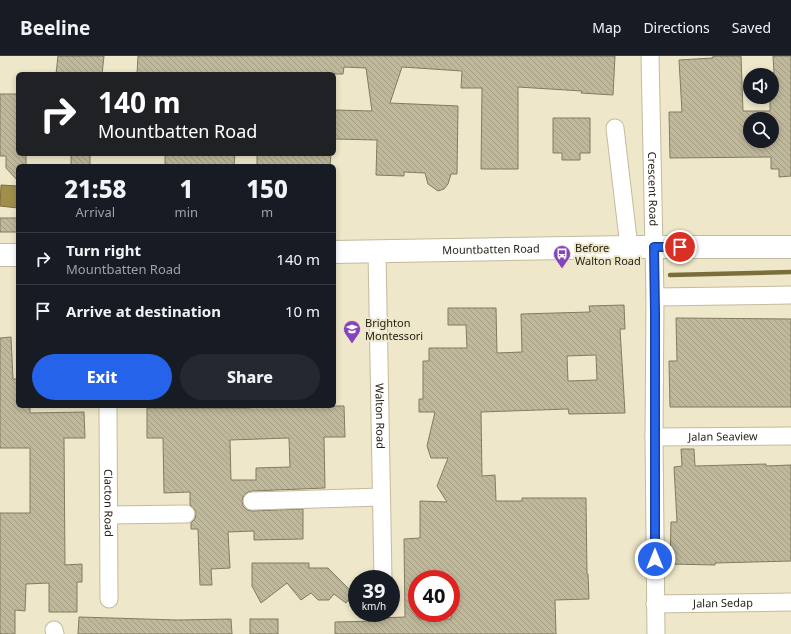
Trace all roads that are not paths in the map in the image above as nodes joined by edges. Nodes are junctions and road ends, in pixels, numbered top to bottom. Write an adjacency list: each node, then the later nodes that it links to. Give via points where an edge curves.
1 (650, 56): 4 (street, Crescent Road)
2 (615, 128): 3 (street)
3 (629, 247): 4 (main road, Mountbatten Road); 7 (main road, Mountbatten Road)
4 (654, 247): 5 (main road, Mountbatten Road); 11 (street, Crescent Road)
5 (791, 247)
6 (336, 252): 7 (main road, Mountbatten Road)
7 (377, 252): 15 (street, Walton Road)
8 (0, 255): 9 (main road)
9 (16, 255)
10 (791, 295): 11 (street)
11 (655, 297): 14 (street, Crescent Road)
12 (108, 408): 18 (street, Clacton Road)
13 (791, 436): 14 (street, Jalan Seaview)
14 (654, 437): 22 (street, Crescent Road)
15 (381, 496): 16 (street); 19 (street, Walton Road)
16 (252, 501)
17 (186, 514): 18 (street)
18 (108, 515): 20 (street, Clacton Road)
19 (383, 570)
20 (109, 600)
21 (791, 602): 22 (street, Jalan Sedap)
22 (655, 604): 23 (street, Crescent Road)
23 (656, 634)

